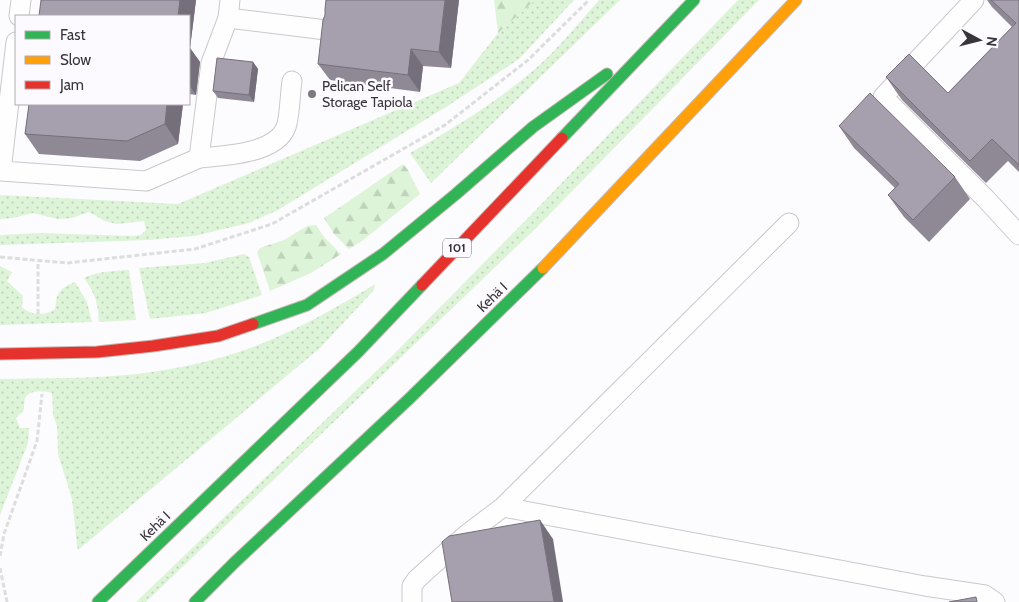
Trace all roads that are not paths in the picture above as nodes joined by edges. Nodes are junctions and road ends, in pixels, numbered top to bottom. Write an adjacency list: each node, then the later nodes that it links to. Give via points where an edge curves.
1 (21, 0): 6 (lane)
2 (694, 0): 8 (highway, Kehä I / 101)
3 (796, 0): 16 (highway, Kehä I, via 558,254)
4 (974, 0): 13 (lane, via 883,97)
5 (229, 9): 7 (lane); 11 (lane, via 211,63)
6 (19, 15)
7 (326, 30)
8 (661, 35): 14 (highway, via 534,127 383,254 307,305 218,336 97,352); 17 (highway, Kehä I / 101, via 358,352)
9 (15, 51): 11 (lane, via 1,171 146,181)
10 (292, 81): 11 (lane, via 285,128 273,143 240,154)
11 (199, 158)
12 (789, 223): 15 (lane)
13 (1019, 235)
14 (0, 354)
15 (503, 507): 20 (lane, via 417,579 412,586); 21 (lane, via 985,595)
16 (235, 562): 18 (highway, Kehä I); 19 (highway)
17 (98, 602)
18 (195, 602)
19 (210, 602)
20 (412, 602)
21 (995, 602)

